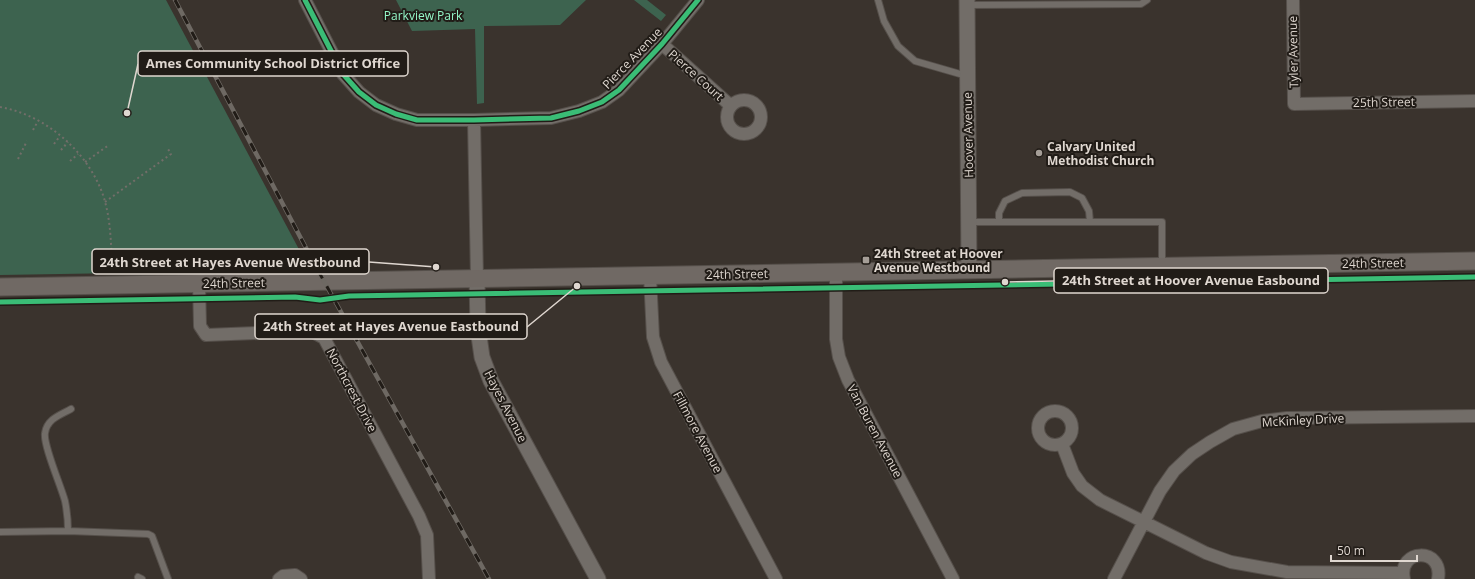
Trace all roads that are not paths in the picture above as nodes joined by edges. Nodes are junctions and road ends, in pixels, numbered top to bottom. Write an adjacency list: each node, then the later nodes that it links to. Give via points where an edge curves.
1 (305, 0): 12 (street, Pierce Avenue, via 343,74 370,101 396,114 417,120)
2 (698, 0): 7 (street, Pierce Avenue)
3 (878, 0): 8 (lane, via 884,21 898,46 915,61)
4 (1147, 0): 6 (lane, via 1141,4)
5 (1293, 0): 10 (street, Tyler Avenue)
6 (967, 2): 8 (street, Hoover Avenue)
7 (662, 44): 11 (street, Pierce Court); 12 (street, Pierce Avenue, via 619,90 602,102 580,111 551,118)
8 (967, 76): 13 (street, Hoover Avenue)
9 (1475, 101): 10 (street, 25th Street)
10 (1294, 104)
11 (731, 106)
12 (474, 120): 21 (street, Hayes Avenue)
13 (969, 222): 14 (lane); 18 (street, Hoover Avenue)
14 (999, 222): 15 (lane); 15 (lane, via 999,214 1005,201 1022,193 1070,192 1082,198 1089,211)
15 (1090, 222): 17 (lane, via 1162,222)
16 (1475, 261): 17 (main road, 24th Street)
17 (1162, 267): 18 (main road, 24th Street)
18 (969, 270): 19 (main road, 24th Street)
19 (836, 272): 20 (main road, 24th Street); 37 (street, Van Buren Avenue, via 836,339 839,357 848,380)
20 (650, 276): 21 (main road, 24th Street); 36 (street, Fillmore Avenue, via 653,337 661,362)
21 (477, 279): 22 (main road, 24th Street); 35 (street, Hayes Avenue, via 478,329 482,357 491,381)
22 (199, 283): 23 (main road, 24th Street); 34 (street, Northcrest Drive, via 200,326 206,335 311,331 324,338 419,516 427,535)
23 (0, 287)
24 (71, 409): 28 (lane, via 51,420 45,433 67,511)
25 (1475, 416): 27 (street, McKinley Drive, via 1287,418 1262,420 1233,429 1192,454 1174,472 1160,491)
26 (1062, 444): 27 (street, via 1082,486 1100,500)
27 (1144, 521): 30 (street, via 1206,553 1230,562 1287,572); 38 (street, McKinley Drive)
28 (68, 531): 29 (lane); 31 (lane, via 151,534)
29 (0, 532)
30 (1404, 576): 39 (street, via 1405,565 1410,559 1425,555 1437,565)
31 (168, 579)
32 (279, 579): 33 (street, via 295,575)
33 (301, 579)
34 (429, 579)
35 (598, 579)
36 (776, 579)
37 (953, 579)
38 (1114, 579)
39 (1438, 579)

